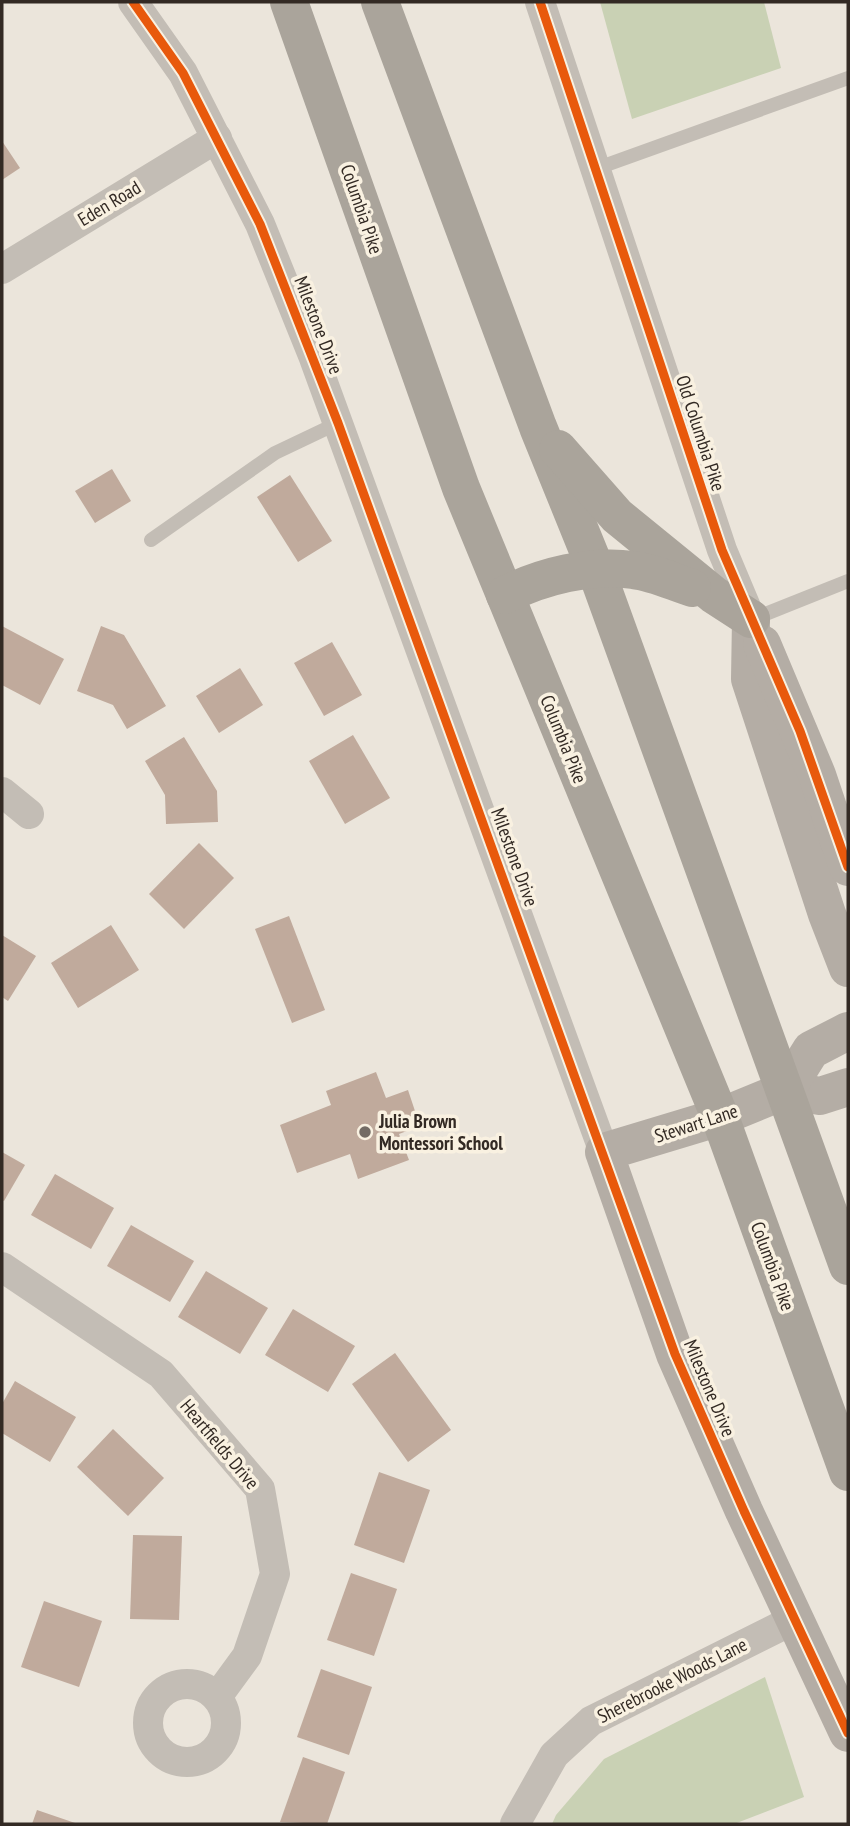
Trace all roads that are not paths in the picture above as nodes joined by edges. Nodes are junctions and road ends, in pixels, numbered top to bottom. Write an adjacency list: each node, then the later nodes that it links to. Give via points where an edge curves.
1 (134, 2): 6 (street, Milestone Drive, via 183,73)
2 (289, 2): 14 (highway, Columbia Pike, via 461,488)
3 (380, 2): 10 (highway)
4 (540, 2): 7 (street, Old Columbia Pike)
5 (848, 78): 7 (lane)
6 (217, 138): 8 (street, Eden Road); 9 (street, Milestone Drive, via 260,224)
7 (595, 169): 16 (street, Old Columbia Pike, via 722,550)
8 (2, 269)
9 (338, 423): 11 (lane, via 275,453); 25 (street, Milestone Drive)
10 (538, 426): 12 (highway); 15 (highway, via 617,516)
11 (151, 540)
12 (596, 569): 14 (highway, via 532,581); 15 (highway, via 634,570); 23 (highway)
13 (848, 581): 16 (lane)
14 (505, 595): 24 (highway, Columbia Pike)
15 (714, 595): 16 (highway)
16 (751, 619): 19 (street, Old Columbia Pike, via 817,775); 20 (street, Old Columbia Pike, via 750,679)
17 (2, 792): 18 (street)
18 (29, 814)
19 (848, 867)
20 (848, 968)
21 (848, 1031): 23 (street, via 811,1051)
22 (848, 1087): 23 (street, via 820,1096)
23 (786, 1090): 24 (street, Stewart Lane); 27 (highway)
24 (720, 1117): 25 (street, Stewart Lane); 28 (highway, Columbia Pike)
25 (604, 1152): 29 (street, Milestone Drive, via 675,1354)
26 (2, 1266): 30 (street, Heartfields Drive, via 160,1374 260,1489 275,1574 247,1656)
27 (848, 1266)
28 (848, 1472)
29 (795, 1619): 31 (street, Milestone Drive); 32 (street, Sherebrooke Woods Lane, via 591,1721 554,1755)
30 (217, 1697)
31 (848, 1733)
32 (515, 1824)

